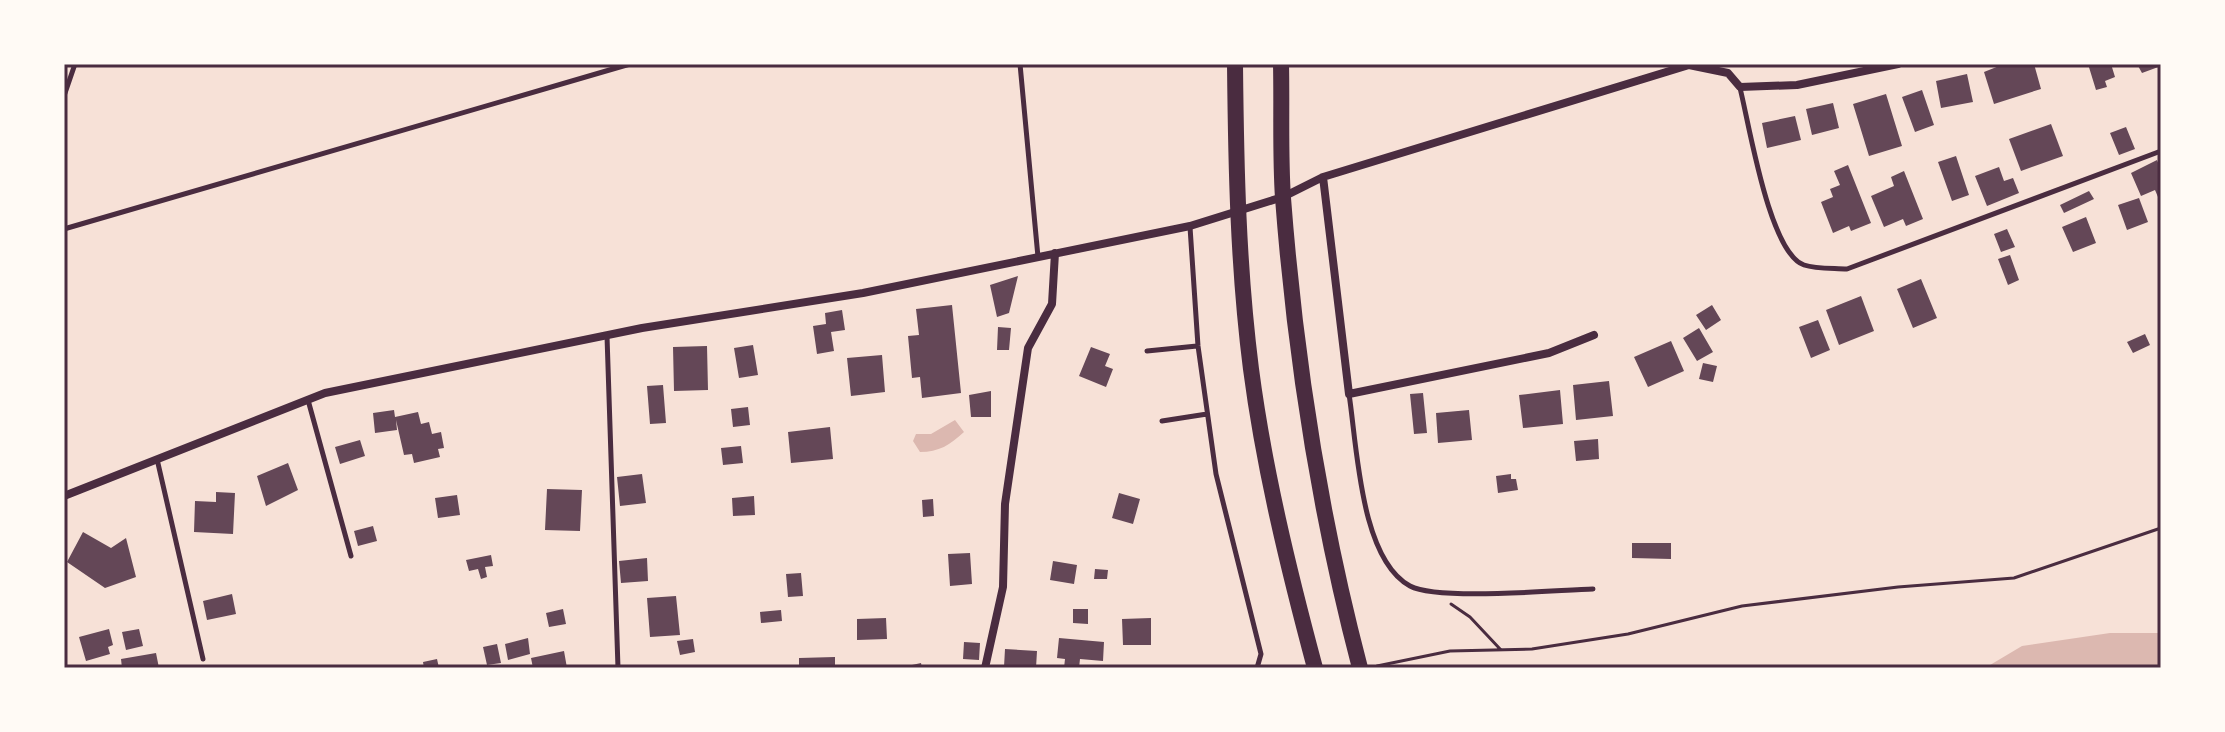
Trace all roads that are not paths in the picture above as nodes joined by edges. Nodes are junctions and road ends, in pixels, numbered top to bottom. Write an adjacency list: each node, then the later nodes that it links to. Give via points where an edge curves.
1 (75, 64): 8 (lane)
2 (630, 64): 14 (lane)
3 (1020, 64): 16 (lane)
4 (1235, 64): 12 (main road)
5 (1281, 64): 11 (main road)
6 (1898, 64): 7 (street, via 1797,85)
7 (1740, 87): 9 (lane, via 1774,223 1789,254 1803,265 1847,269); 10 (street, via 1728,73 1689,65)
8 (64, 96)
9 (2161, 151)
10 (1323, 177): 11 (street); 21 (street)
11 (1283, 197): 12 (street); 34 (main road, via 1307,397 1341,594)
12 (1237, 214): 13 (street); 33 (main road, via 1254,385)
13 (1190, 226): 15 (street); 19 (lane)
14 (64, 229)
15 (1055, 253): 16 (street); 31 (street, via 1052,304 1028,348 1005,504 1003,587)
16 (1038, 257): 17 (street, via 863,293)
17 (607, 335): 22 (street); 30 (lane)
18 (1594, 335): 21 (street, via 1549,353)
19 (1198, 346): 20 (lane); 23 (lane)
20 (1147, 351)
21 (1349, 394): 28 (lane, via 1374,542 1391,571 1412,587 1426,589)
22 (308, 400): 25 (street); 27 (lane)
23 (1207, 414): 24 (lane); 32 (lane, via 1216,474 1261,654)
24 (1162, 421)
25 (157, 459): 26 (street); 29 (lane)
26 (64, 496)
27 (351, 556)
28 (1593, 589)
29 (203, 659)
30 (618, 668)
31 (985, 668)
32 (1257, 668)
33 (1315, 668)
34 (1360, 668)

